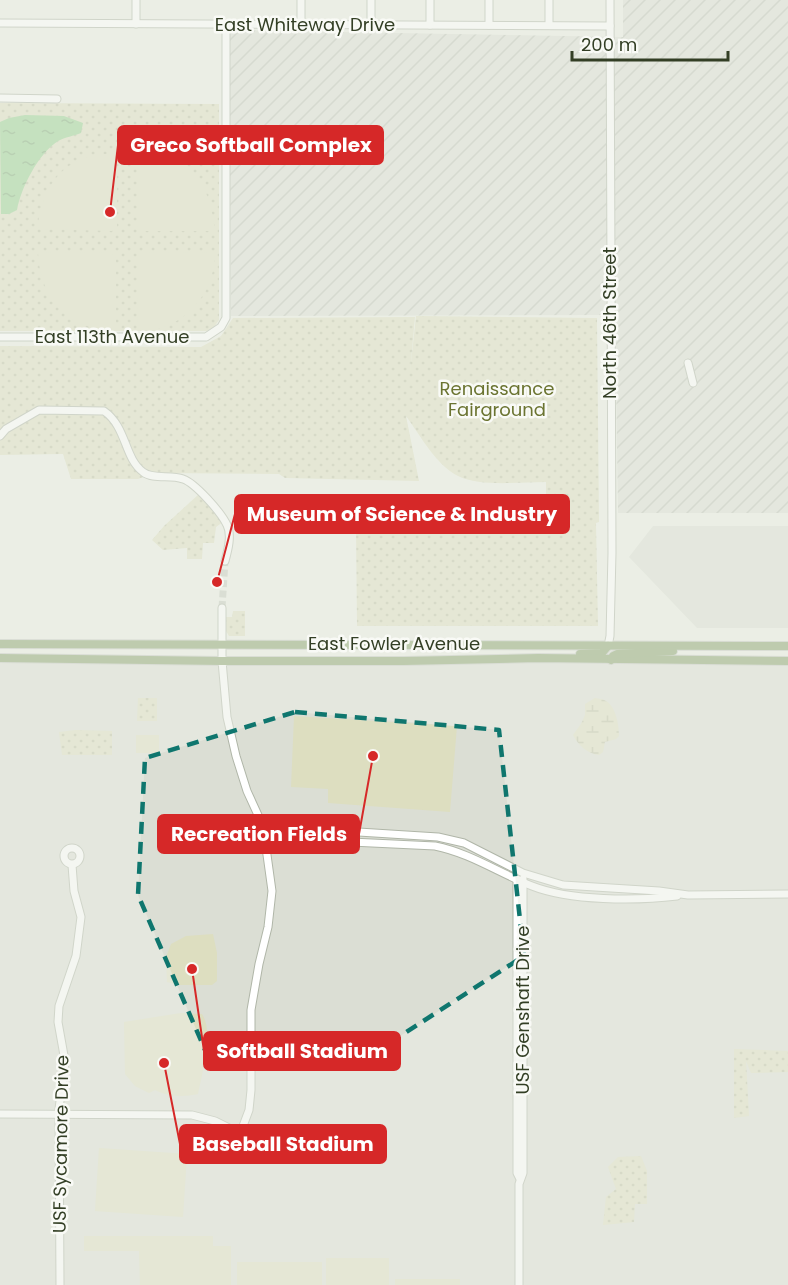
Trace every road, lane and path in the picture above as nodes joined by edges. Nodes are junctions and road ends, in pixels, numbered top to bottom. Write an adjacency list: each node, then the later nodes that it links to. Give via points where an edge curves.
1 (136, 0): 9 (street)
2 (301, 0): 11 (street)
3 (371, 0): 12 (street)
4 (430, 0): 13 (street)
5 (489, 0): 14 (street)
6 (549, 0): 15 (street)
7 (610, 0): 16 (street, North 46th Street)
8 (0, 23): 9 (street, East Whiteway Drive)
9 (136, 24): 10 (street, East Whiteway Drive)
10 (226, 25): 11 (street, East Whiteway Drive); 19 (street, East 113th Avenue, via 226,318 221,327 206,337)
11 (301, 25): 12 (street, East Whiteway Drive)
12 (371, 25): 13 (street, East Whiteway Drive)
13 (430, 25): 14 (street, East Whiteway Drive)
14 (489, 25): 15 (street, East Whiteway Drive)
15 (549, 25): 16 (street, East Whiteway Drive)
16 (610, 26): 27 (street, North 46th Street, via 612,553)
17 (0, 98): 18 (street)
18 (57, 99)
19 (0, 337)
20 (687, 363): 21 (street)
21 (693, 383)
22 (0, 436): 23 (street, via 39,410 104,411 118,424 142,471 181,478 200,490 227,525 229,550)
23 (225, 561)
24 (222, 608): 26 (street)
25 (0, 644): 26 (main road, East Fowler Avenue)
26 (222, 644): 27 (main road, East Fowler Avenue); 33 (street)
27 (608, 646): 28 (main road, East Fowler Avenue); 31 (main road, via 602,653)
28 (694, 646): 29 (main road, East Fowler Avenue); 32 (main road, via 678,651 617,654)
29 (788, 646)
30 (0, 658): 33 (main road, East Fowler Avenue)
31 (538, 658): 32 (main road, East Fowler Avenue); 33 (main road, East Fowler Avenue)
32 (611, 660): 34 (main road, East Fowler Avenue)
33 (222, 661): 35 (street, via 227,717 236,756)
34 (788, 661)
35 (263, 826): 36 (street); 38 (street, via 438,837 464,843)
36 (267, 838): 39 (street, via 435,846 458,852); 44 (street, via 271,914 251,1010 251,1090)
37 (72, 865): 43 (street, USF Sycamore Drive, via 81,917 76,956 59,1006 65,1068)
38 (519, 872): 39 (street, USF Genshaft Drive); 41 (street, via 564,885)
39 (520, 881): 41 (street, via 540,889 610,898); 47 (street, USF Genshaft Drive, via 523,1173)
40 (788, 894): 41 (street)
41 (688, 895)
42 (0, 1114): 43 (street)
43 (59, 1114): 44 (street, via 192,1115); 46 (street, USF Sycamore Drive)
44 (240, 1134): 45 (street)
45 (288, 1152)
46 (60, 1285)
47 (519, 1285)

